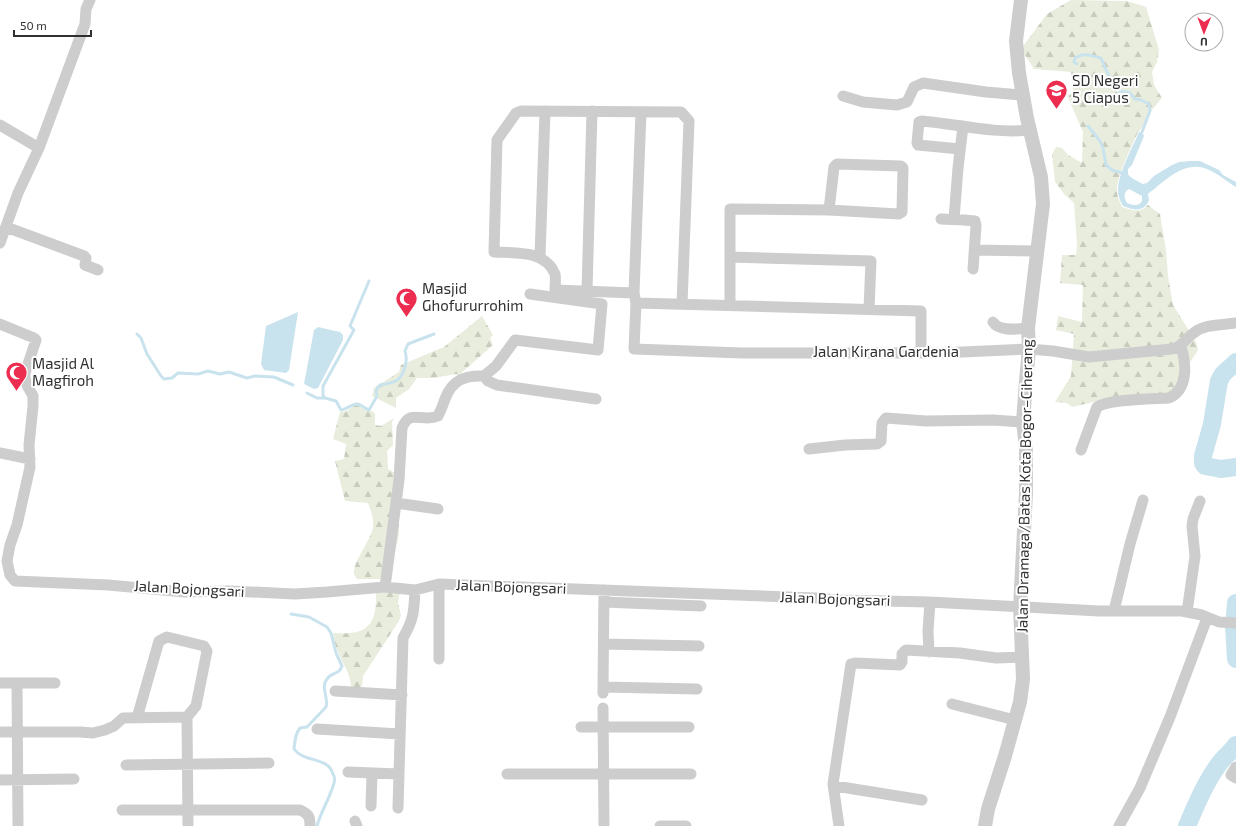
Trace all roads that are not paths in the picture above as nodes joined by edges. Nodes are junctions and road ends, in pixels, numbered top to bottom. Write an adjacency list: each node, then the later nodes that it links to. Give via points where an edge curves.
1 (90, 0): 11 (street, via 86,9 85,24)
2 (1021, 0): 3 (street, Jalan Dramaga/Batas Kota Bogor–Ciherang, via 1016,41)
3 (1022, 95): 4 (street, via 923,83 914,87 909,99 903,104 863,102); 10 (street, Jalan Dramaga/Batas Kota Bogor–Ciherang)
4 (843, 96)
5 (545, 111): 6 (street); 20 (street); 20 (street, via 516,113 498,140 494,252)
6 (592, 111): 7 (street); 24 (street)
7 (642, 112): 26 (street); 27 (street, via 681,112 689,121)
8 (0, 125): 11 (street)
9 (963, 126): 10 (street, via 997,131); 12 (street); 12 (street, via 944,122 918,123 918,145)
10 (1030, 130): 19 (street, Jalan Dramaga/Batas Kota Bogor–Ciherang, via 1043,190)
11 (39, 148): 16 (street, via 18,193)
12 (960, 149): 15 (street)
13 (829, 210): 13 (street, via 834,167 837,164 903,168 901,214); 21 (street, via 730,210)
14 (941, 219): 15 (street)
15 (954, 219): 18 (street, via 975,221)
16 (6, 227): 17 (street); 23 (street, via 84,256 86,266)
17 (0, 243)
18 (975, 250): 19 (street); 22 (street)
19 (1036, 251): 33 (street, Jalan Dramaga/Batas Kota Bogor–Ciherang)
20 (540, 257): 24 (street, via 549,264 555,276 555,290)
21 (730, 257): 28 (street); 29 (street, via 871,261)
22 (973, 269)
23 (98, 270)
24 (588, 291): 26 (street)
25 (530, 294): 37 (street, via 602,304 598,350 515,340 496,366)
26 (635, 298): 27 (street); 36 (street, Jalan Kirana Gardenia, via 634,349 742,353)
27 (682, 304): 28 (street)
28 (730, 305): 29 (street)
29 (869, 309): 36 (street, via 921,311)
30 (993, 322): 33 (street, via 1000,328)
31 (1236, 323): 34 (street, via 1201,329)
32 (0, 324): 43 (street, via 36,340 25,373 27,385 33,396)
33 (1028, 328): 35 (street, Jalan Dramaga/Batas Kota Bogor–Ciherang)
34 (1181, 346): 35 (street, Jalan Kirana Gardenia, via 1167,350 1098,357); 41 (street, via 1185,360 1184,376 1180,388 1174,395 1169,398 1100,405)
35 (1029, 349): 36 (street, Jalan Kirana Gardenia); 39 (street, Jalan Dramaga/Batas Kota Bogor–Ciherang)
36 (921, 353)
37 (484, 376): 38 (street, via 497,385); 46 (street, via 459,380 452,386 438,416 413,417 405,422 402,428)
38 (596, 399)
39 (1023, 422): 40 (street, via 886,418 882,423 881,441 877,444); 55 (street, Jalan Dramaga/Batas Kota Bogor–Ciherang, via 1026,493)
40 (809, 449)
41 (1081, 450)
42 (0, 453): 43 (street)
43 (30, 459): 49 (street, Jalan Bojongsari, via 27,482 7,561 8,572 17,582 108,585 185,592 308,594)
44 (1143, 500): 56 (street)
45 (1200, 501): 57 (street, via 1192,526 1195,556)
46 (396, 503): 47 (street); 49 (street)
47 (438, 509)
48 (439, 584): 50 (street, Jalan Bojongsari); 51 (street, Jalan Bojongsari); 64 (street)
49 (385, 587): 50 (street, Jalan Bojongsari)
50 (415, 590): 70 (street, via 411,624 403,638)
51 (604, 590): 52 (street, Jalan Bojongsari); 53 (street)
52 (930, 602): 55 (street, Jalan Bojongsari); 62 (street)
53 (604, 606): 54 (street); 60 (street)
54 (701, 606)
55 (1020, 607): 56 (street, Jalan Bojongsari); 63 (street, Jalan Dramaga/Batas Kota Bogor–Ciherang)
56 (1114, 611): 57 (street, Jalan Bojongsari)
57 (1187, 612): 58 (street, Jalan Bojongsari)
58 (1207, 618): 59 (street, Jalan Bojongsari); 111 (street, via 1140,788)
59 (1234, 623)
60 (604, 644): 61 (street); 68 (street, via 603,690)
61 (699, 646)
62 (929, 652): 63 (street, via 996,658); 97 (street, via 906,650 902,654 900,665 852,664)
63 (1023, 657): 75 (street, Jalan Dramaga/Batas Kota Bogor–Ciherang, via 1023,679)
64 (439, 659)
65 (0, 683): 66 (street)
66 (17, 683): 67 (street); 81 (street)
67 (55, 683)
68 (697, 689)
69 (335, 691): 70 (street)
70 (402, 695): 82 (street)
71 (952, 704): 75 (street)
72 (603, 708): 77 (street)
73 (187, 717): 74 (street); 74 (street, via 196,706 207,651 204,646 167,637 159,641); 84 (street)
74 (137, 718): 81 (street, via 123,718 110,728 93,733)
75 (1015, 720): 110 (street, Jalan Dramaga/Batas Kota Bogor–Ciherang)
76 (581, 727): 77 (street)
77 (603, 727): 78 (street); 91 (street)
78 (689, 727)
79 (317, 729): 82 (street)
80 (0, 732): 81 (street)
81 (16, 732): 96 (street)
82 (400, 734): 89 (street)
83 (270, 763): 84 (street)
84 (188, 764): 85 (street); 101 (street)
85 (126, 765)
86 (1236, 767): 93 (street, via 1231,775)
87 (348, 772): 88 (street)
88 (372, 773): 89 (street); 99 (street)
89 (399, 774): 100 (street)
90 (507, 774): 91 (street)
91 (603, 774): 92 (street); 106 (street)
92 (691, 774)
93 (1236, 778)
94 (74, 779): 96 (street)
95 (0, 780): 96 (street)
96 (17, 780): 103 (street)
97 (833, 784): 98 (street); 109 (street)
98 (922, 800)
99 (371, 806)
100 (398, 808)
101 (188, 809): 102 (street); 104 (street); 105 (street, via 300,810 307,813)
102 (122, 810)
103 (18, 826)
104 (188, 826)
105 (310, 826)
106 (604, 826)
107 (660, 826): 108 (street)
108 (686, 826)
109 (839, 826)
110 (985, 826)
111 (1119, 826)

